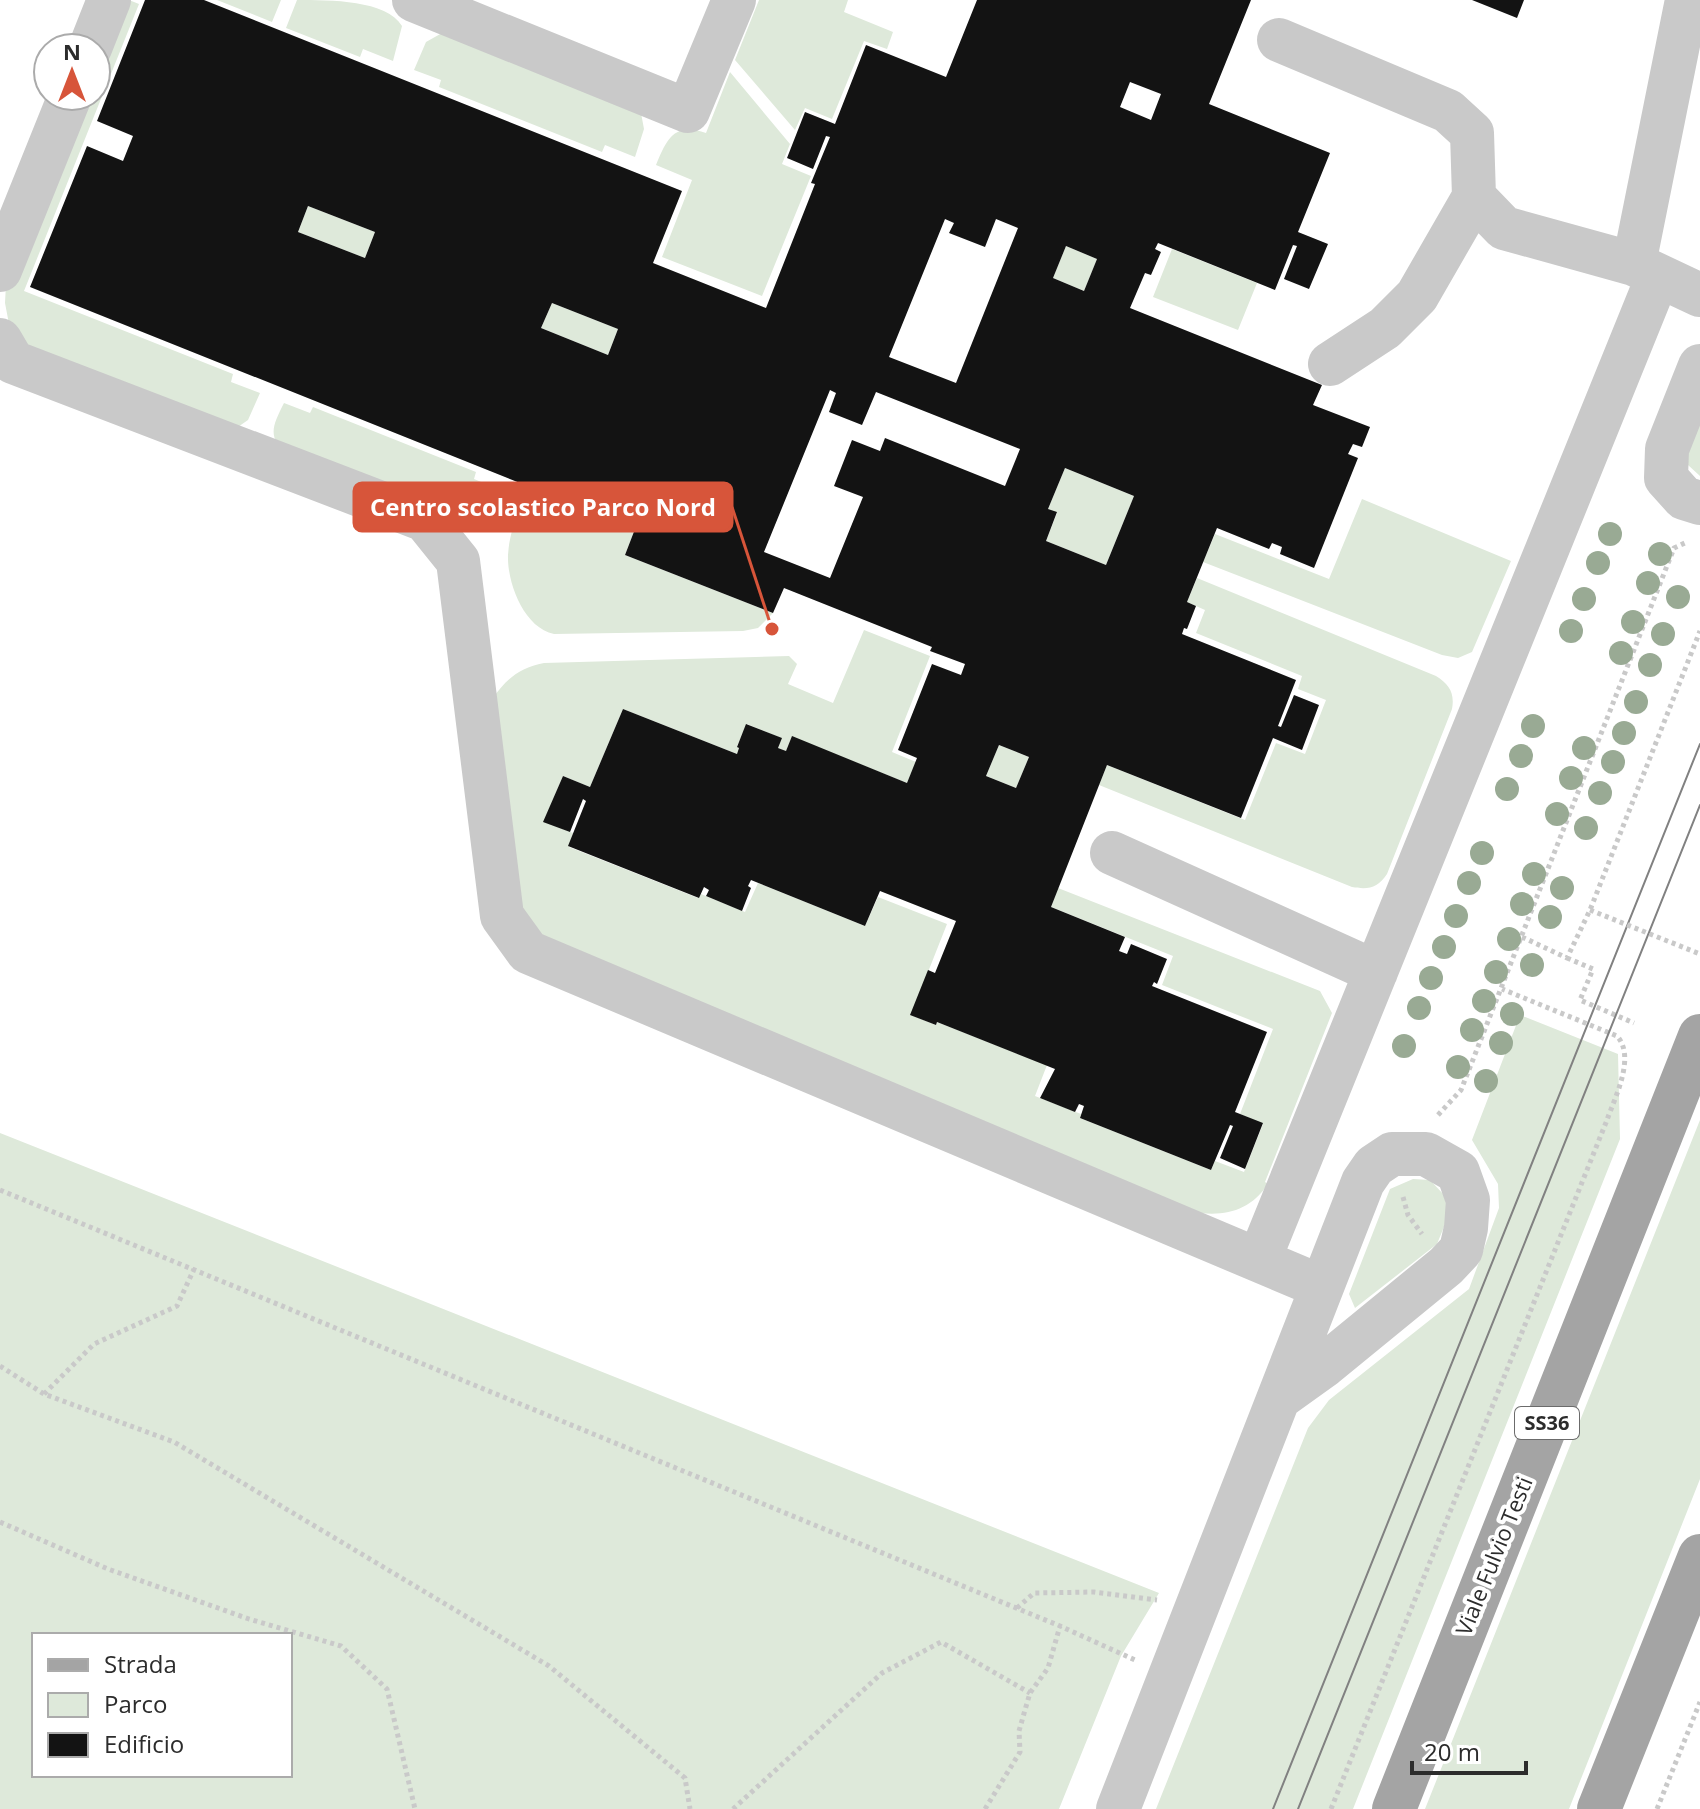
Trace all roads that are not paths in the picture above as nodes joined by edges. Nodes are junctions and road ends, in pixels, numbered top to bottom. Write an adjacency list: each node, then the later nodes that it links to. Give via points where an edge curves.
1 (109, 0): 5 (street)
2 (414, 0): 3 (street, via 688,111)
3 (734, 0)
4 (1687, 0): 10 (street)
5 (96, 32)
6 (1279, 40): 8 (street, via 1448,111 1472,133)
7 (64, 112): 9 (street)
8 (1474, 197): 10 (street, via 1504,228); 13 (street, via 1417,296 1385,328)
9 (0, 270)
10 (1646, 270): 11 (street); 17 (street)
11 (1700, 295)
12 (0, 340): 19 (street, via 13,362 425,520 458,561 502,916 528,952)
13 (1330, 364)
14 (1700, 366): 15 (street, via 1667,449 1666,478 1684,498)
15 (1700, 503)
16 (1112, 853): 17 (street)
17 (1376, 972): 19 (street)
18 (1700, 1036): 24 (main road, Viale Fulvio Testi / SS36)
19 (1259, 1260): 20 (street)
20 (1322, 1287): 21 (street); 21 (street, via 1374,1166 1392,1154 1426,1154 1458,1172 1468,1200 1461,1250)
21 (1279, 1398): 23 (street)
22 (1700, 1556): 25 (main road)
23 (1118, 1809)
24 (1394, 1809)
25 (1599, 1809)

